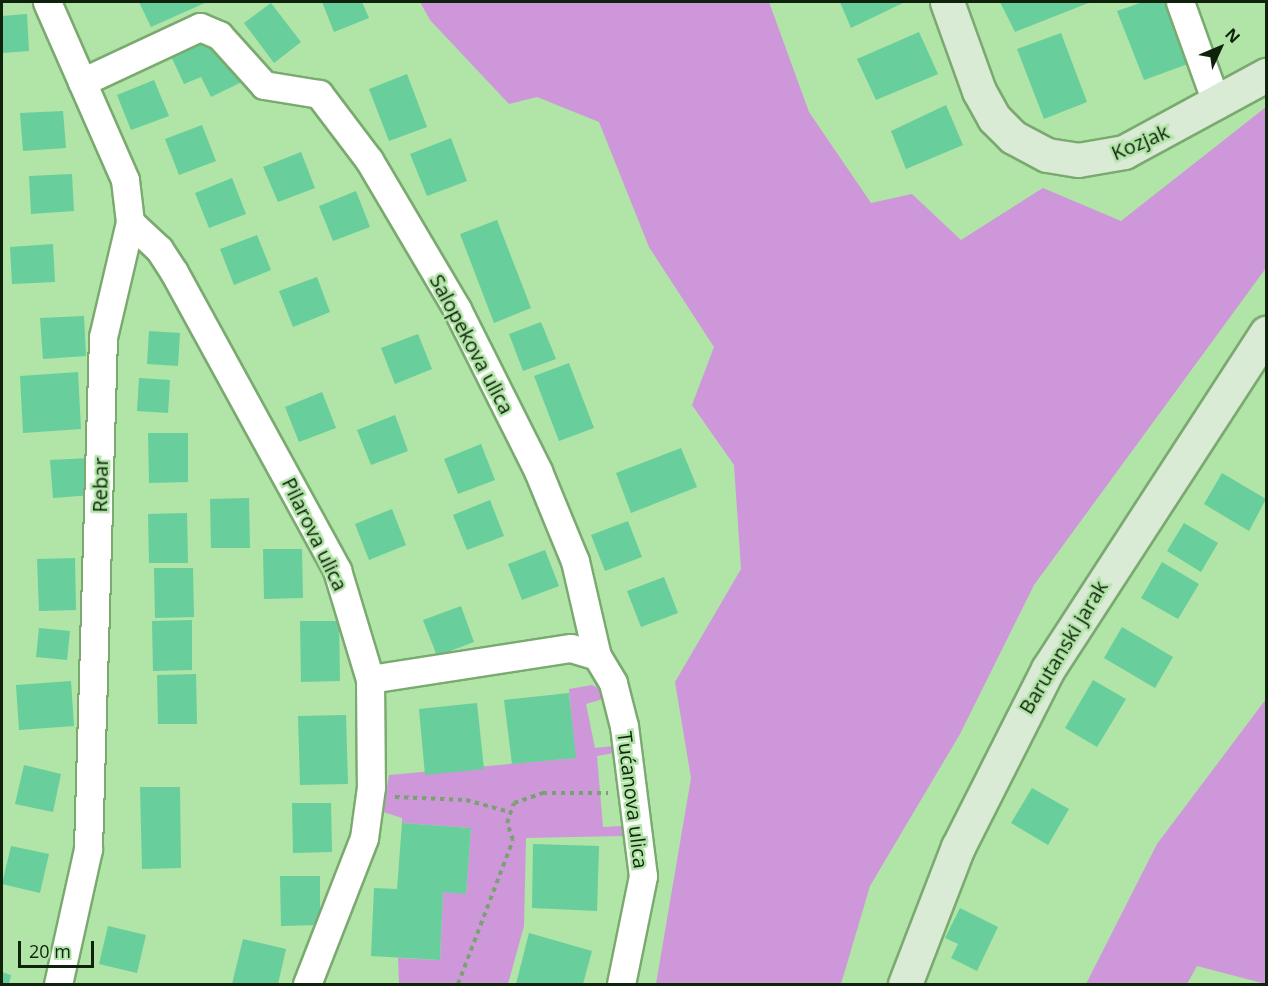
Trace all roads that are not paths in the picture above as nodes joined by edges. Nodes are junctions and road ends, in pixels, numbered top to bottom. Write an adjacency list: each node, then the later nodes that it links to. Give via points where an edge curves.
1 (47, 2): 5 (street, Rebar)
2 (947, 2): 6 (street, Kozjak, via 986,104 1013,137 1037,152 1078,160 1110,156)
3 (1180, 2): 6 (street)
4 (1266, 75): 6 (street, Kozjak)
5 (82, 82): 7 (street, Rebar, via 125,180); 9 (street, Salopekova ulica, via 200,27 219,35 264,85 319,94 369,160 457,309 538,471 575,561)
6 (1217, 105)
7 (130, 222): 10 (street, Pilarova ulica, via 159,249 174,272 332,561); 11 (street, Rebar, via 103,337 88,849)
8 (1266, 333): 14 (street, Barutanski jarak, via 1048,669 958,847)
9 (597, 656): 10 (street, via 571,648); 13 (street, Tućanova ulica, via 610,675 624,726 643,876)
10 (370, 679): 12 (street, Pilarova ulica, via 372,776 364,838)
11 (58, 984)
12 (307, 984)
13 (621, 984)
14 (905, 984)

